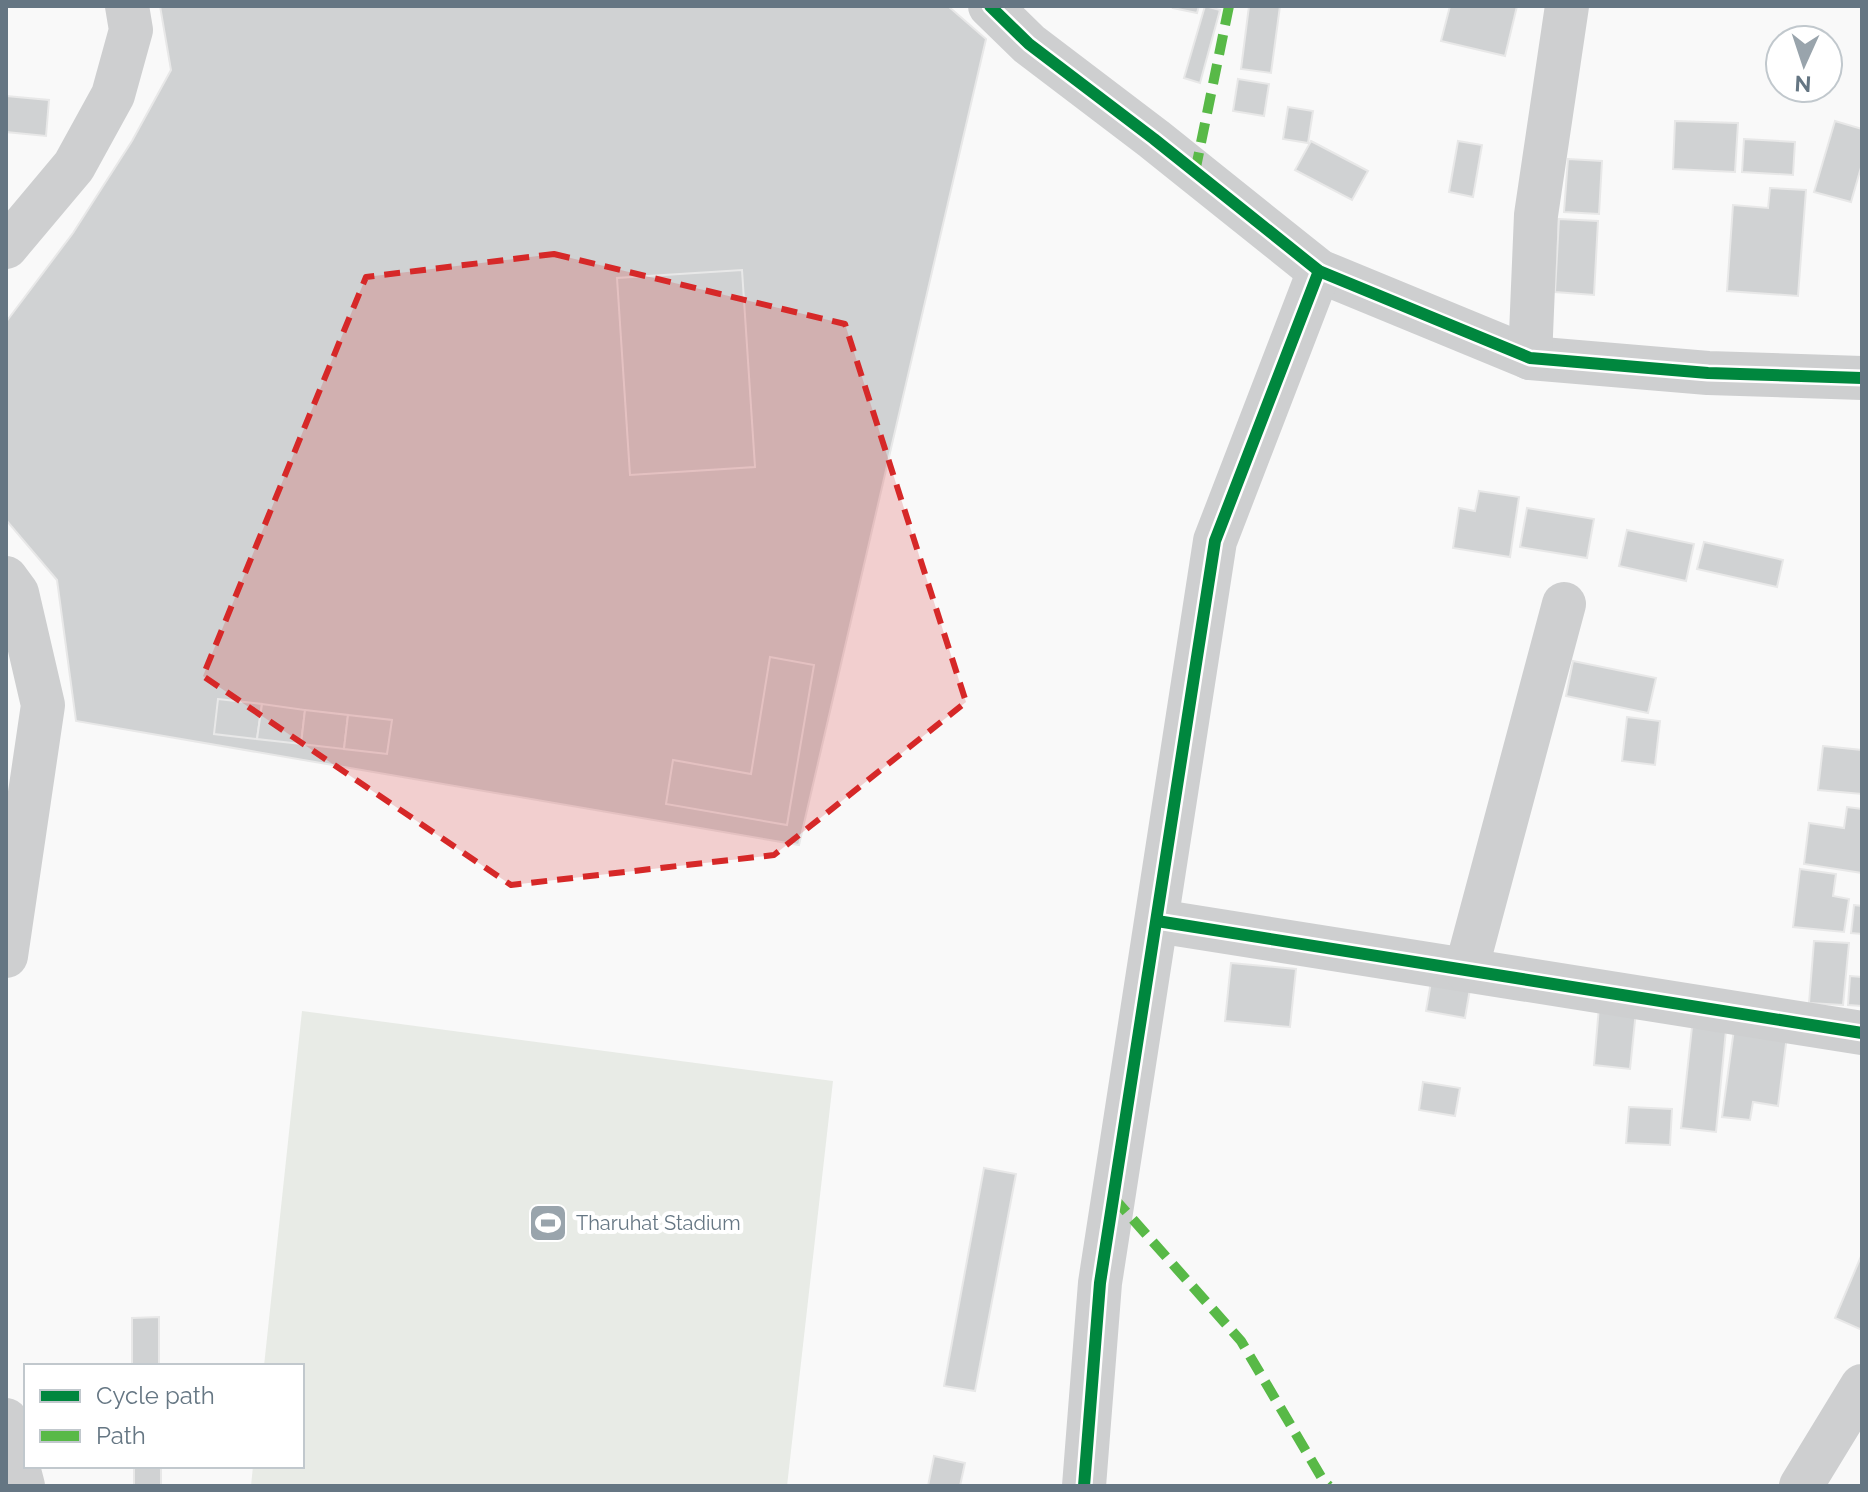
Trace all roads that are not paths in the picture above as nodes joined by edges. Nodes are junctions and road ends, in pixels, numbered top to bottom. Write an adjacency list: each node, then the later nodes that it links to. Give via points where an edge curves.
1 (127, 6): 4 (street, via 131,30 113,95 74,166)
2 (990, 6): 5 (street, via 1029,44)
3 (1567, 6): 6 (street, via 1536,215)
4 (6, 247)
5 (1319, 271): 6 (street); 10 (street, via 1215,541)
6 (1530, 358): 7 (street, via 1708,373)
7 (1862, 378)
8 (6, 578): 11 (street, via 17,593 43,705)
9 (1564, 604): 12 (street)
10 (1157, 921): 12 (street); 17 (street, via 1100,1283)
11 (6, 956)
12 (1466, 970): 13 (street)
13 (1862, 1033)
14 (1862, 1386): 18 (street)
15 (6, 1420): 16 (street)
16 (23, 1486)
17 (1084, 1486)
18 (1801, 1486)

